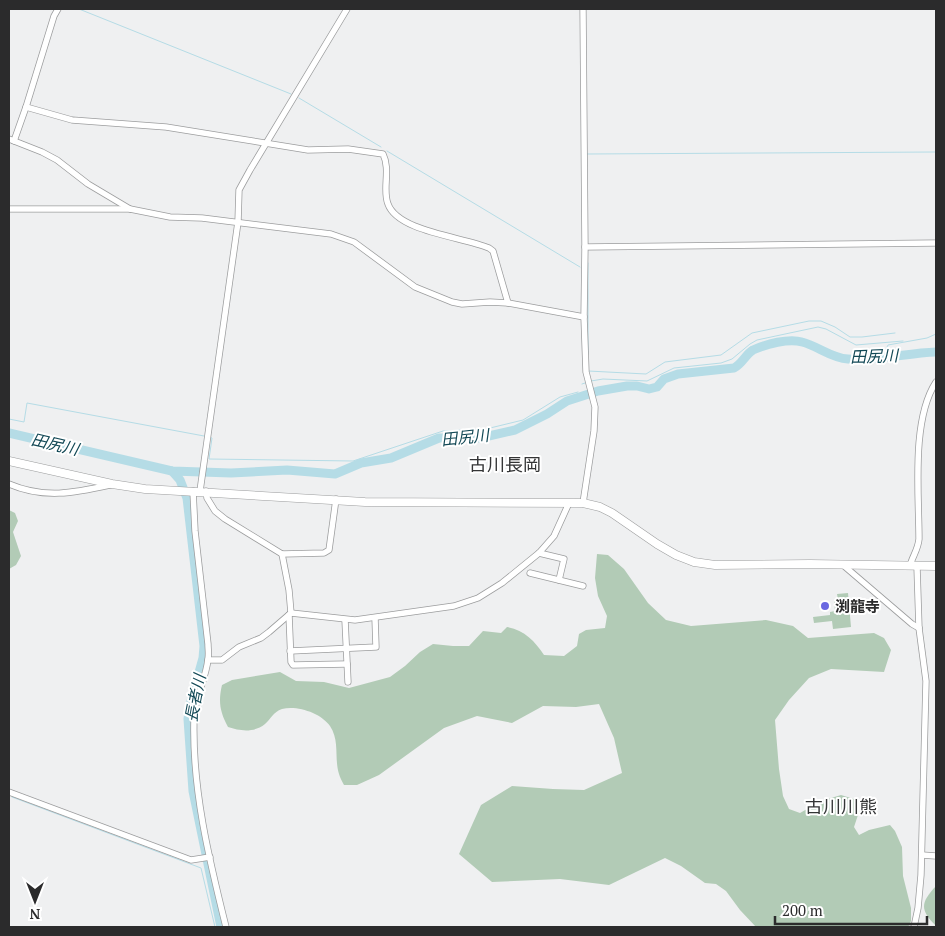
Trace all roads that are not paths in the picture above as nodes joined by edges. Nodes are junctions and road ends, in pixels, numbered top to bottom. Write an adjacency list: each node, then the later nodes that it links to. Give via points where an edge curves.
1 (58, 9): 4 (street)
2 (347, 9): 6 (street)
3 (583, 9): 11 (street)
4 (26, 107): 5 (street); 6 (street, via 72,120 166,126)
5 (11, 140): 8 (street, via 57,160 88,184)
6 (266, 144): 9 (street, via 239,190); 12 (street, via 383,154 388,180 386,197 391,211 415,226 493,251)
7 (9, 209): 8 (street)
8 (130, 209): 9 (street, via 170,217)
9 (238, 222): 12 (street, via 340,236 429,293 462,304); 18 (street, via 201,478)
10 (936, 243): 11 (street)
11 (585, 247): 13 (street)
12 (508, 303): 13 (street)
13 (584, 317): 21 (street, via 586,372 595,407)
14 (936, 382): 25 (street, via 927,401 919,435 920,540 911,560)
15 (9, 461): 17 (street)
16 (9, 484): 17 (street, via 30,492 55,494)
17 (112, 484): 18 (street)
18 (194, 491): 19 (street); 23 (street, via 207,498 225,519); 36 (street)
19 (336, 500): 20 (street); 23 (street, via 329,550 324,553)
20 (569, 503): 21 (street); 22 (street, via 554,536)
21 (583, 503): 24 (street, via 612,513 657,544 694,562 715,566)
22 (539, 552): 28 (street, via 564,558); 31 (street, via 502,583 473,600)
23 (282, 554): 30 (street, via 290,590)
24 (842, 565): 25 (street); 33 (street)
25 (913, 566): 26 (street); 33 (street)
26 (936, 566)
27 (530, 573): 28 (street)
28 (559, 580): 29 (street)
29 (582, 586)
30 (290, 614): 32 (street); 35 (street); 36 (street, via 260,638 239,647 222,660)
31 (375, 618): 32 (street); 34 (street, via 376,647)
32 (345, 620): 34 (street)
33 (920, 628): 40 (street, via 926,681)
34 (347, 648): 35 (street); 37 (street)
35 (290, 651): 37 (street, via 291,662 295,666)
36 (208, 660): 42 (street, via 195,704 194,720 197,790)
37 (347, 664): 38 (street)
38 (348, 682)
39 (9, 792): 42 (street, via 191,860)
40 (922, 855): 41 (street); 44 (street)
41 (936, 856)
42 (207, 858): 43 (street)
43 (226, 927)
44 (916, 927)

